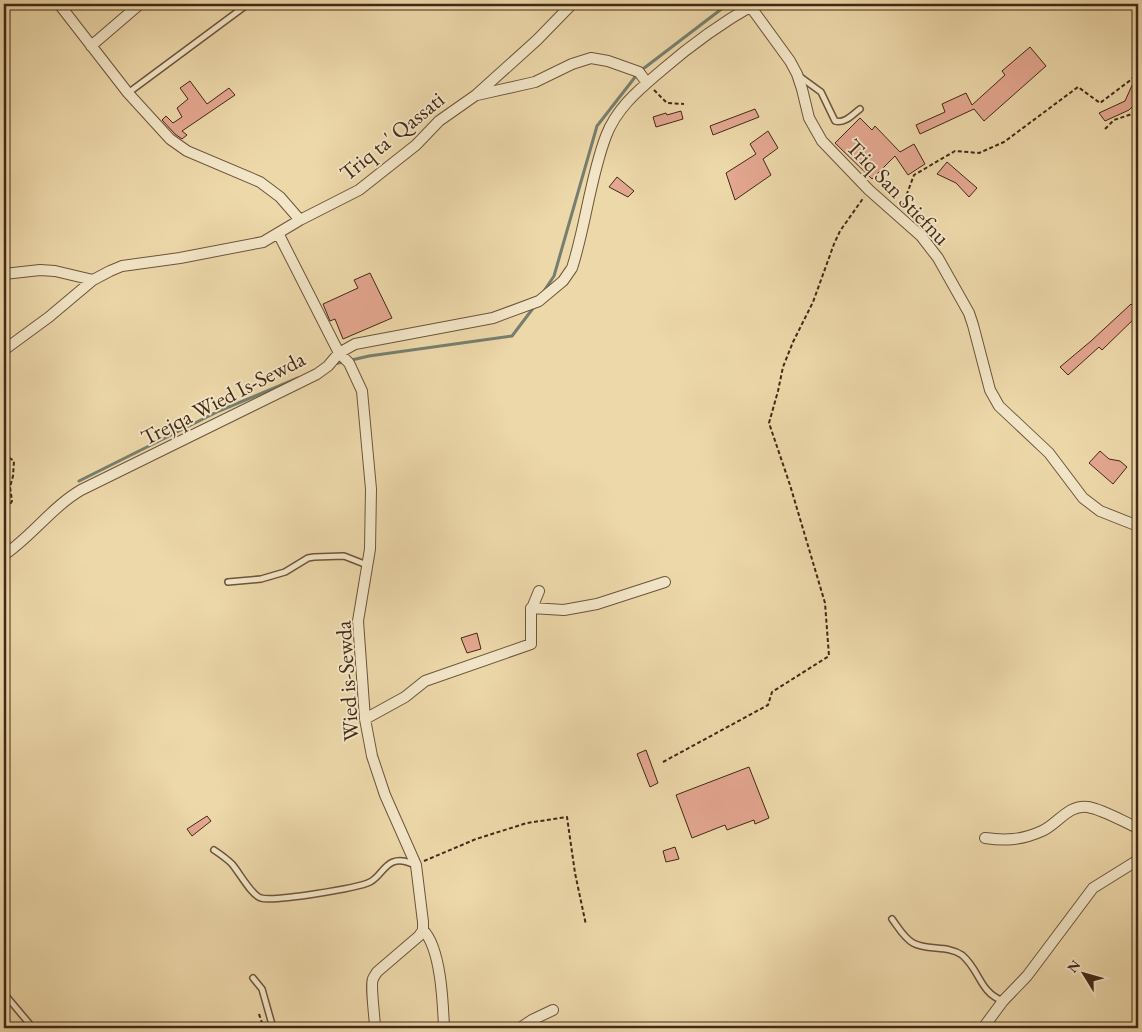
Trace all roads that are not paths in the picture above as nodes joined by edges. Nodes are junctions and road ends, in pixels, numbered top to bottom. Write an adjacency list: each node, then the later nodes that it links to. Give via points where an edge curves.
1 (59, 4): 6 (street)
2 (140, 4): 6 (street)
3 (248, 4): 9 (lane)
4 (572, 4): 10 (street, Triq ta' Qassati)
5 (753, 5): 7 (street, Triq San Stiefnu); 8 (street, Trejqa Wied Is-Sewda, via 694,43)
6 (91, 46): 9 (street)
7 (797, 74): 11 (lane, via 821,92 835,121 844,121); 18 (street, Triq San Stiefnu, via 808,118 822,141 930,246 968,313 990,390 999,406 1049,453 1083,498 1100,511)
8 (647, 82): 10 (street, via 639,72 591,58 535,82); 17 (street, Trejqa Wied Is-Sewda, via 628,100 606,134 572,268 563,281 539,301 493,318 355,344)
9 (128, 93): 12 (street, via 170,139 187,151 260,182 280,197)
10 (476, 95): 12 (street, Triq ta' Qassati, via 439,121 416,145 359,190)
11 (860, 109)
12 (300, 220): 13 (street, Triq ta' Qassati)
13 (278, 233): 15 (street, Triq ta' Qassati, via 263,242 122,266); 17 (street, Wied is-Sewda)
14 (4, 274): 15 (street, via 55,271)
15 (93, 280): 16 (street)
16 (4, 350)
17 (339, 353): 19 (street, Trejqa Wied Is-Sewda, via 317,374 66,498); 20 (street, Wied is-Sewda, via 350,363 362,392 371,489)
18 (1138, 526)
19 (4, 555)
20 (368, 565): 21 (lane, via 344,556 314,557 285,572 261,579); 25 (street, Wied is-Sewda, via 358,621)
21 (228, 582)
22 (665, 582): 24 (street, via 597,604 564,610)
23 (539, 591): 24 (street)
24 (532, 608): 25 (street, via 531,644 425,682 405,698)
25 (365, 719): 30 (street, Wied is-Sewda, via 372,756 385,794)
26 (1138, 828): 27 (street, via 1082,807 1071,810 1043,831 1023,838)
27 (985, 838)
28 (214, 850): 30 (lane, via 231,863 256,894 265,899 323,893 370,882 393,862)
29 (1138, 860): 35 (street, via 1093,888 1027,976)
30 (416, 865): 32 (street, Wied is-Sewda)
31 (892, 920): 35 (lane, via 912,942 963,956 975,969 986,990)
32 (423, 930): 40 (street, via 372,979); 41 (street, via 430,939 439,973)
33 (253, 978): 38 (lane, via 262,989)
34 (4, 996): 37 (lane)
35 (1003, 1001): 43 (street)
36 (554, 1010): 42 (street)
37 (34, 1028)
38 (273, 1028)
39 (355, 1028): 40 (lane)
40 (375, 1028)
41 (444, 1028)
42 (520, 1028)
43 (982, 1028)

